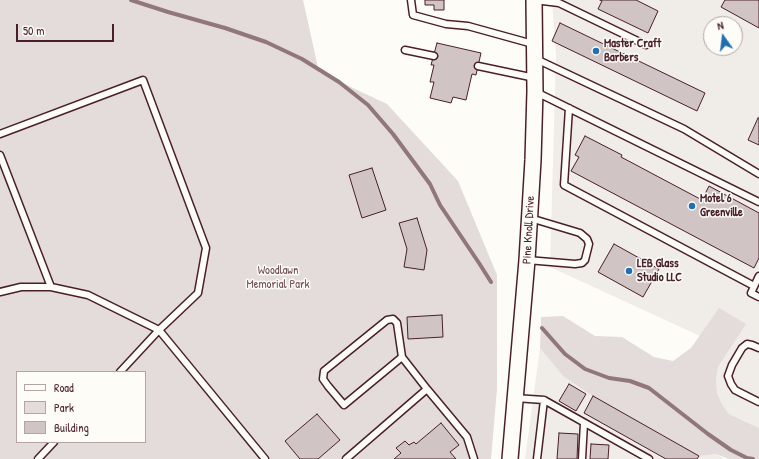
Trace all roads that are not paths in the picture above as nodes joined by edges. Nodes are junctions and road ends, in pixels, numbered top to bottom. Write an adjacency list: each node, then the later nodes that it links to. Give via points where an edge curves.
1 (411, 0): 5 (lane, via 413,15 446,24 468,26)
2 (534, 0): 3 (lane, via 559,3); 5 (street, Pine Knoll Drive)
3 (646, 45)
4 (405, 50): 6 (lane)
5 (535, 51): 8 (street, Pine Knoll Drive); 12 (lane, via 684,129)
6 (434, 56)
7 (478, 66): 8 (lane)
8 (535, 84): 9 (lane); 14 (street, Pine Knoll Drive)
9 (569, 108): 13 (lane); 17 (lane, via 564,185)
10 (0, 134): 21 (lane, via 143,80 206,248 198,293)
11 (0, 155): 18 (lane)
12 (759, 174)
13 (759, 202)
14 (530, 218): 15 (street, Pine Knoll Drive); 15 (lane, via 580,233 587,238 589,244 582,263)
15 (527, 260): 26 (street, Pine Knoll Drive)
16 (759, 276): 17 (lane)
17 (754, 286): 20 (lane, via 751,293)
18 (51, 287): 19 (lane, via 21,287); 21 (lane, via 88,295)
19 (0, 292)
20 (759, 297)
21 (159, 330): 24 (lane); 32 (lane)
22 (759, 348): 28 (lane, via 752,344 742,348 728,376 736,390)
23 (402, 357): 23 (lane, via 397,323 393,319 387,320 324,371 323,379 344,405); 25 (lane)
24 (121, 371)
25 (427, 389): 33 (lane); 34 (lane, via 467,438)
26 (515, 398): 27 (lane); 35 (street, Pine Knoll Drive)
27 (544, 400): 29 (lane); 36 (lane)
28 (759, 402)
29 (584, 423): 37 (lane); 38 (lane)
30 (53, 443): 31 (lane)
31 (38, 459)
32 (265, 459)
33 (346, 459)
34 (474, 459)
35 (510, 459)
36 (537, 459)
37 (582, 459)
38 (649, 459)

